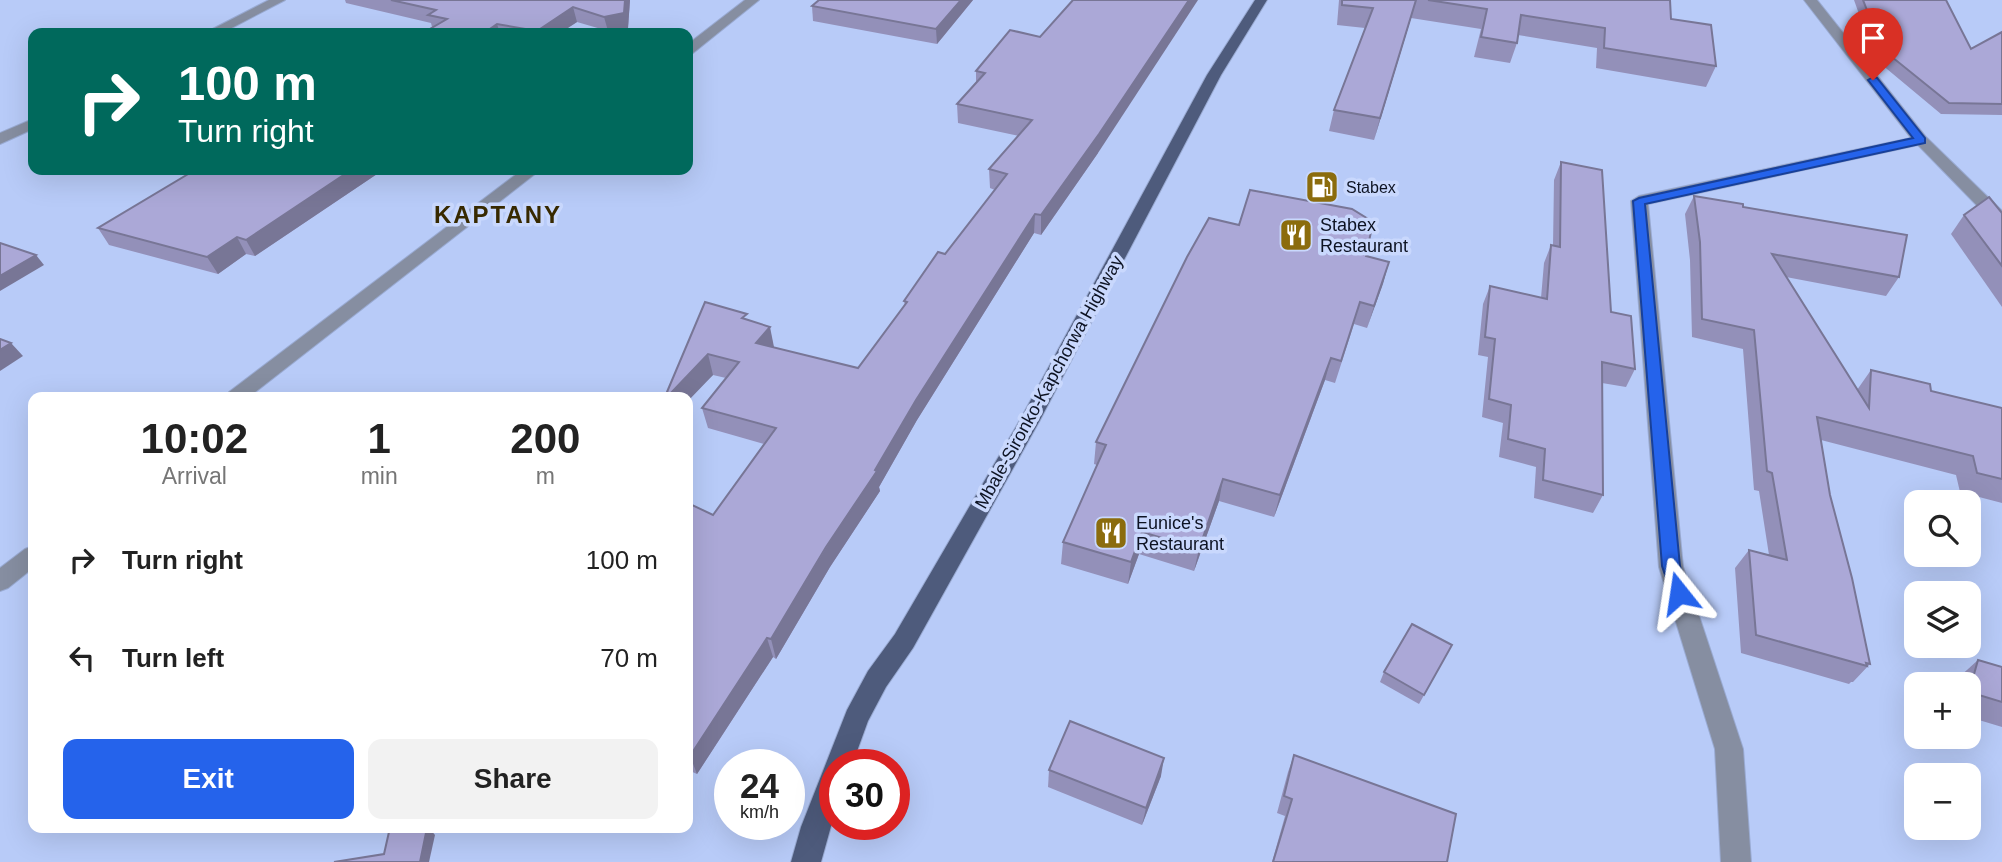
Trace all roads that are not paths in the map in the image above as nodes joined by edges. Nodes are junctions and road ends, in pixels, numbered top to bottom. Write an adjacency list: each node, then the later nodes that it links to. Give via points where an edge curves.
1 (279, 0): 5 (street)
2 (753, 0): 6 (street)
3 (1261, 0): 15 (main road, Mbale-Sironko-Kapchorwa Highway, via 1214,75 1030,420 904,641 877,679)
4 (1810, 0): 9 (street)
5 (222, 28)
6 (693, 46)
7 (28, 125): 8 (street)
8 (0, 139)
9 (1921, 140): 11 (street); 18 (street, via 1639,201 1671,566 1729,749)
10 (525, 175): 12 (street)
11 (2002, 221)
12 (243, 392)
13 (28, 559): 14 (street)
14 (0, 581)
15 (844, 749)
16 (819, 816): 17 (main road)
17 (806, 862)
18 (1735, 862)

